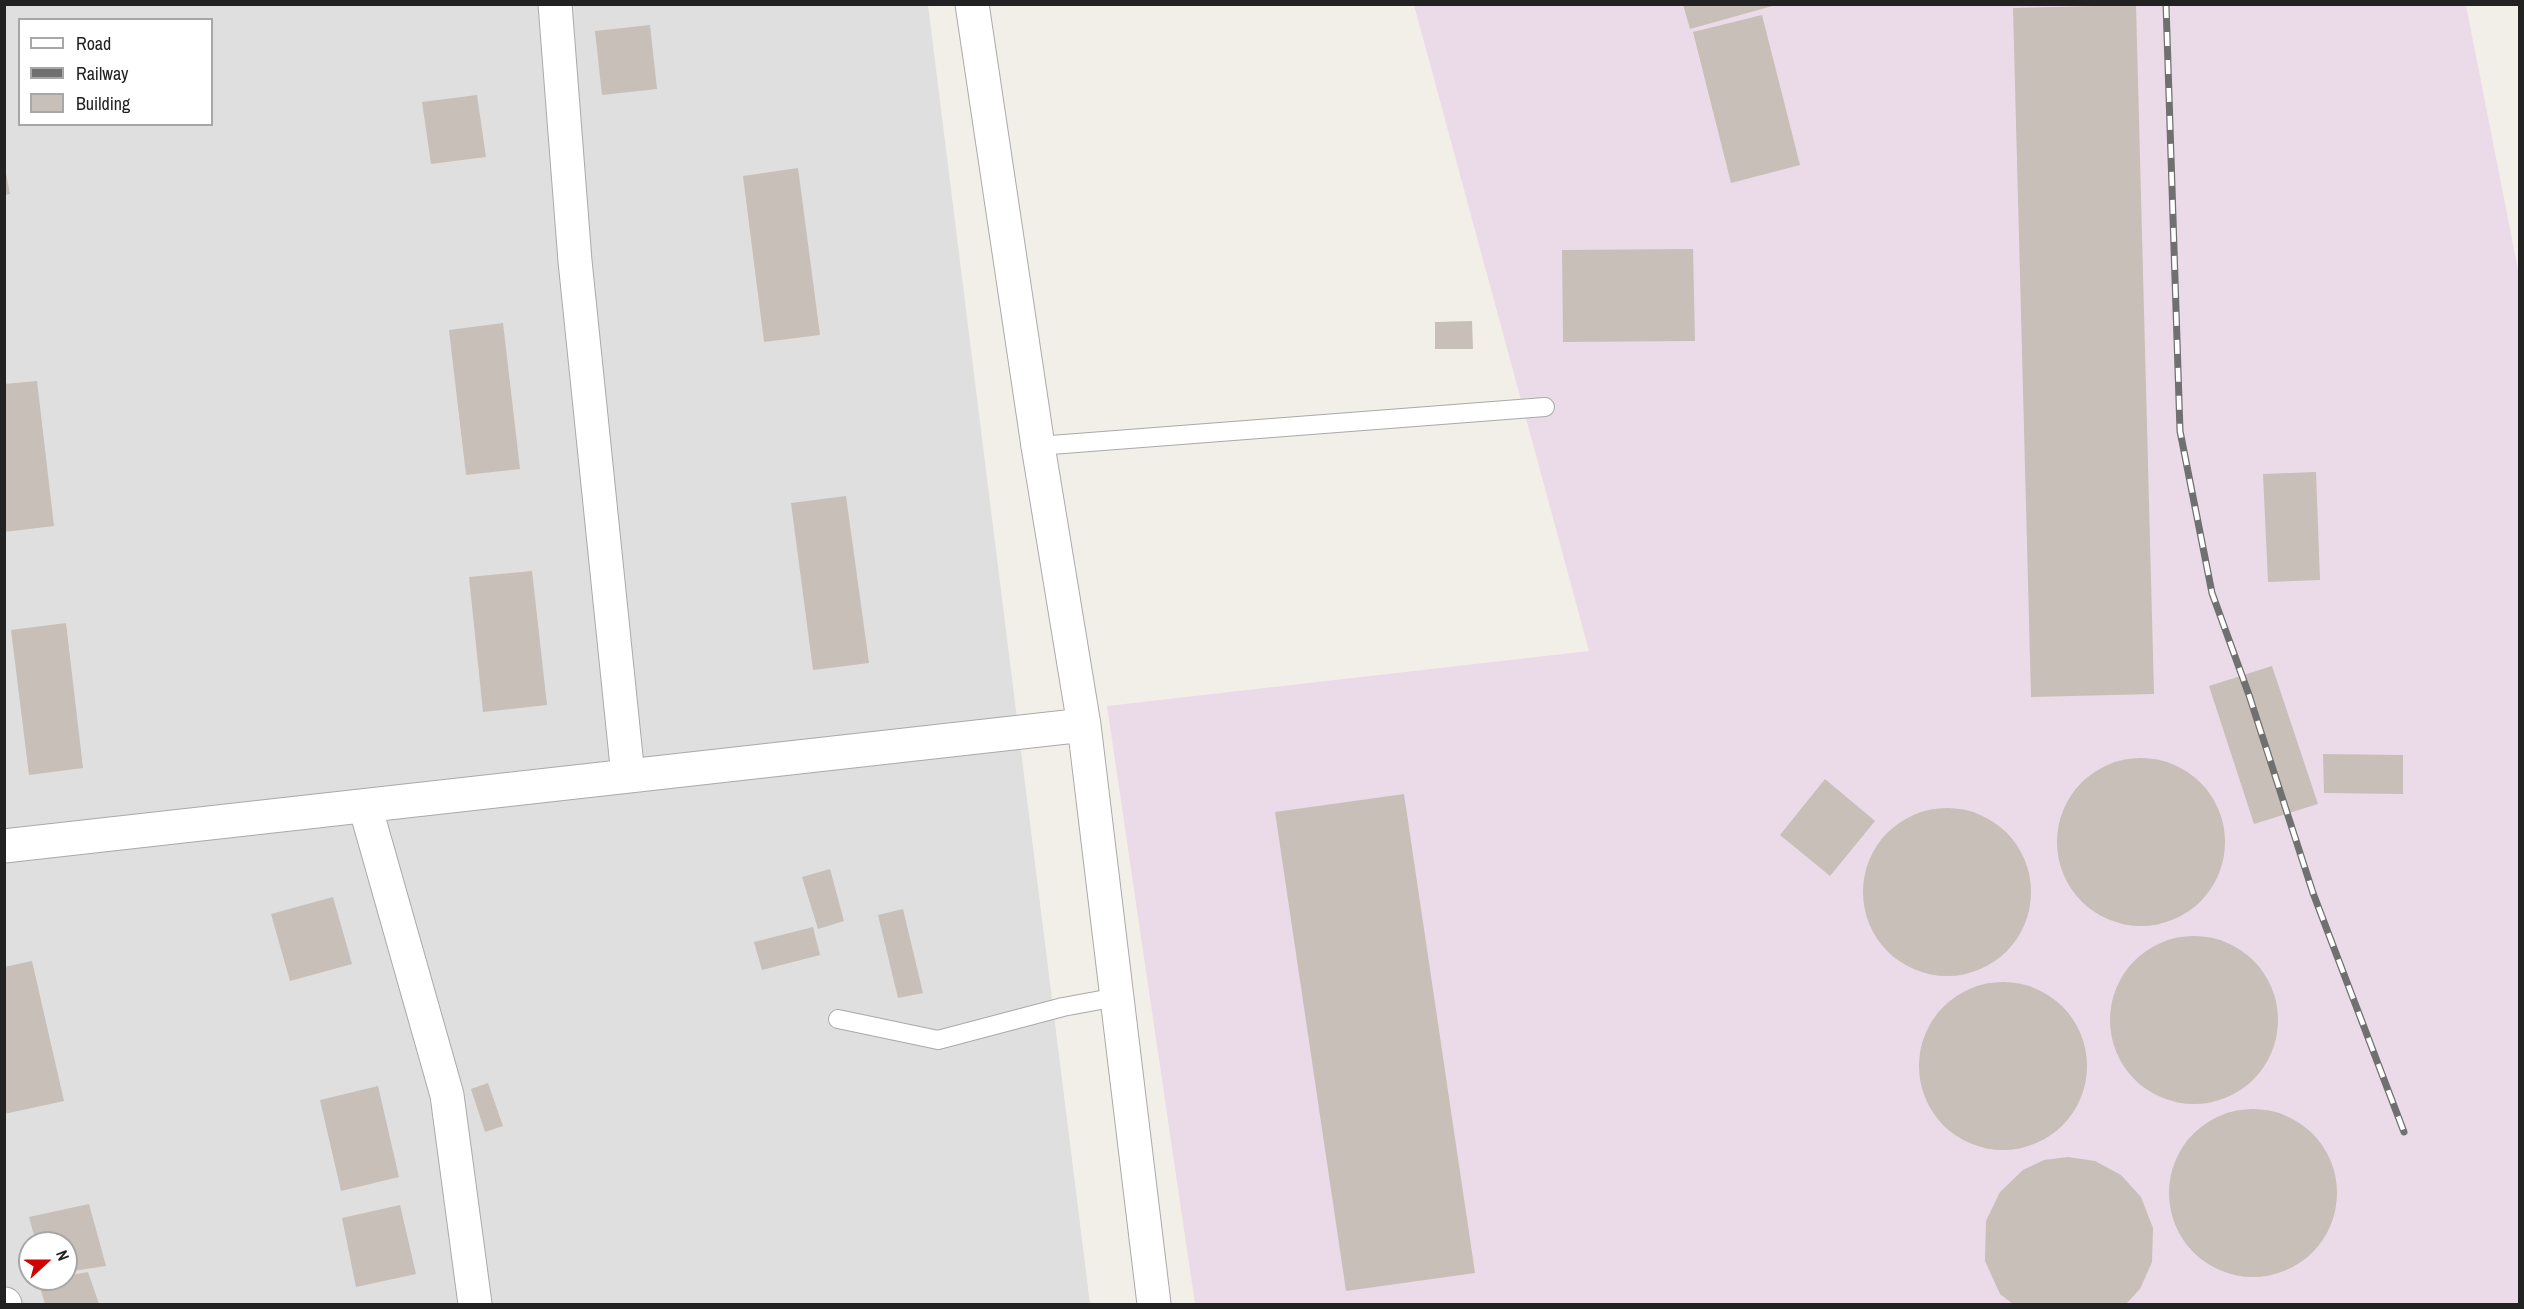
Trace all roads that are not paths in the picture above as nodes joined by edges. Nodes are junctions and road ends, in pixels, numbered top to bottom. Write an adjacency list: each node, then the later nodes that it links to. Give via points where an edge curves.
1 (555, 4): 6 (street, via 575,261)
2 (972, 4): 4 (street)
3 (1545, 407): 4 (lane)
4 (1038, 446): 5 (street)
5 (1084, 725): 6 (street); 9 (street)
6 (628, 776): 7 (street)
7 (365, 806): 8 (street); 11 (street, via 447,1095)
8 (4, 846)
9 (1117, 997): 10 (lane, via 938,1040); 12 (street)
10 (838, 1019)
11 (475, 1305)
12 (1154, 1305)

